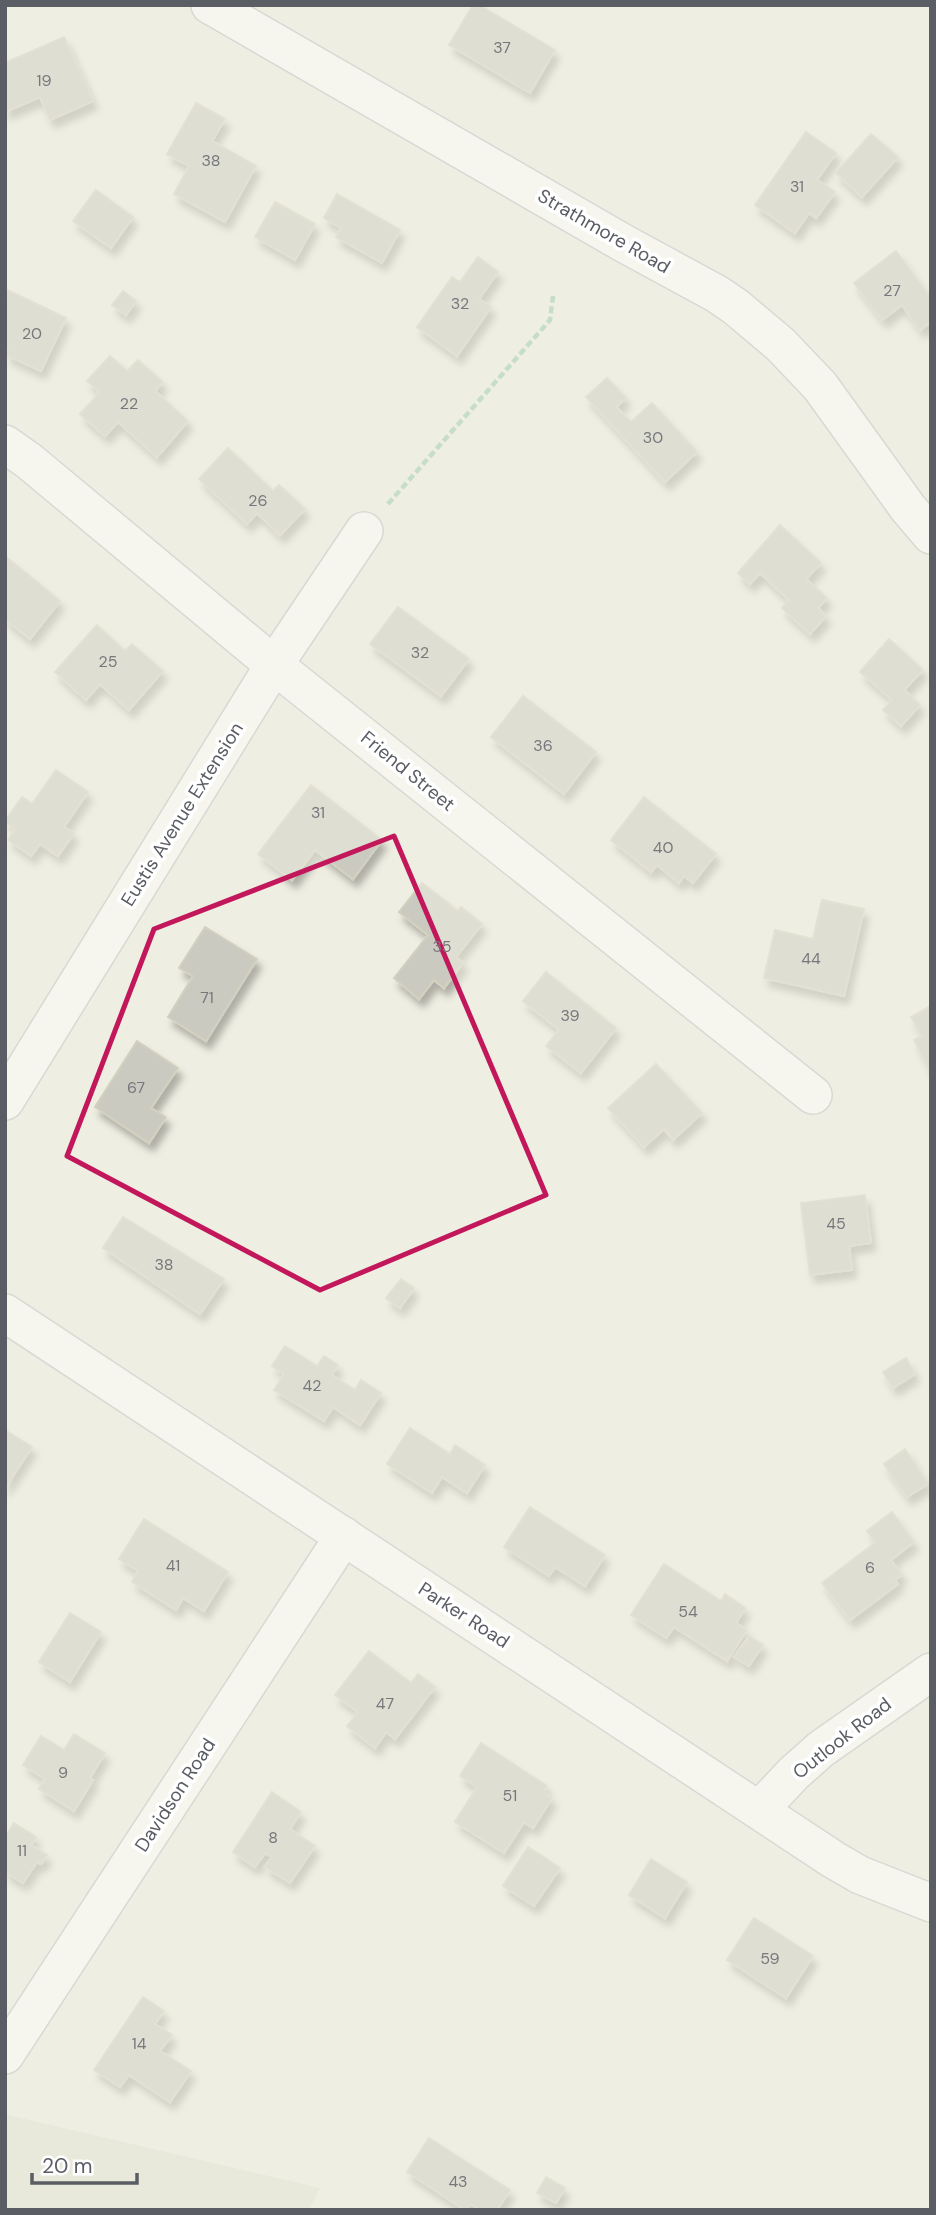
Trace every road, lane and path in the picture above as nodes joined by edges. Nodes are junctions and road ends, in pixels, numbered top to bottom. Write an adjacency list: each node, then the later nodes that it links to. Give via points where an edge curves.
1 (210, 5): 5 (street, Strathmore Road, via 736,307 820,386)
2 (553, 296): 4 (path, via 550,320)
3 (5, 444): 6 (street, Friend Street)
4 (364, 531): 6 (street, Eustis Avenue Extension)
5 (931, 535)
6 (274, 665): 7 (street, Friend Street); 8 (street, Eustis Avenue Extension)
7 (813, 1095)
8 (5, 1101)
9 (5, 1313): 10 (street, Parker Road)
10 (344, 1536): 12 (street, Parker Road); 14 (street, Davidson Road)
11 (931, 1672): 12 (street, Outlook Road, via 821,1749)
12 (759, 1810): 13 (street, Parker Road, via 852,1870)
13 (931, 1903)
14 (5, 2055)

